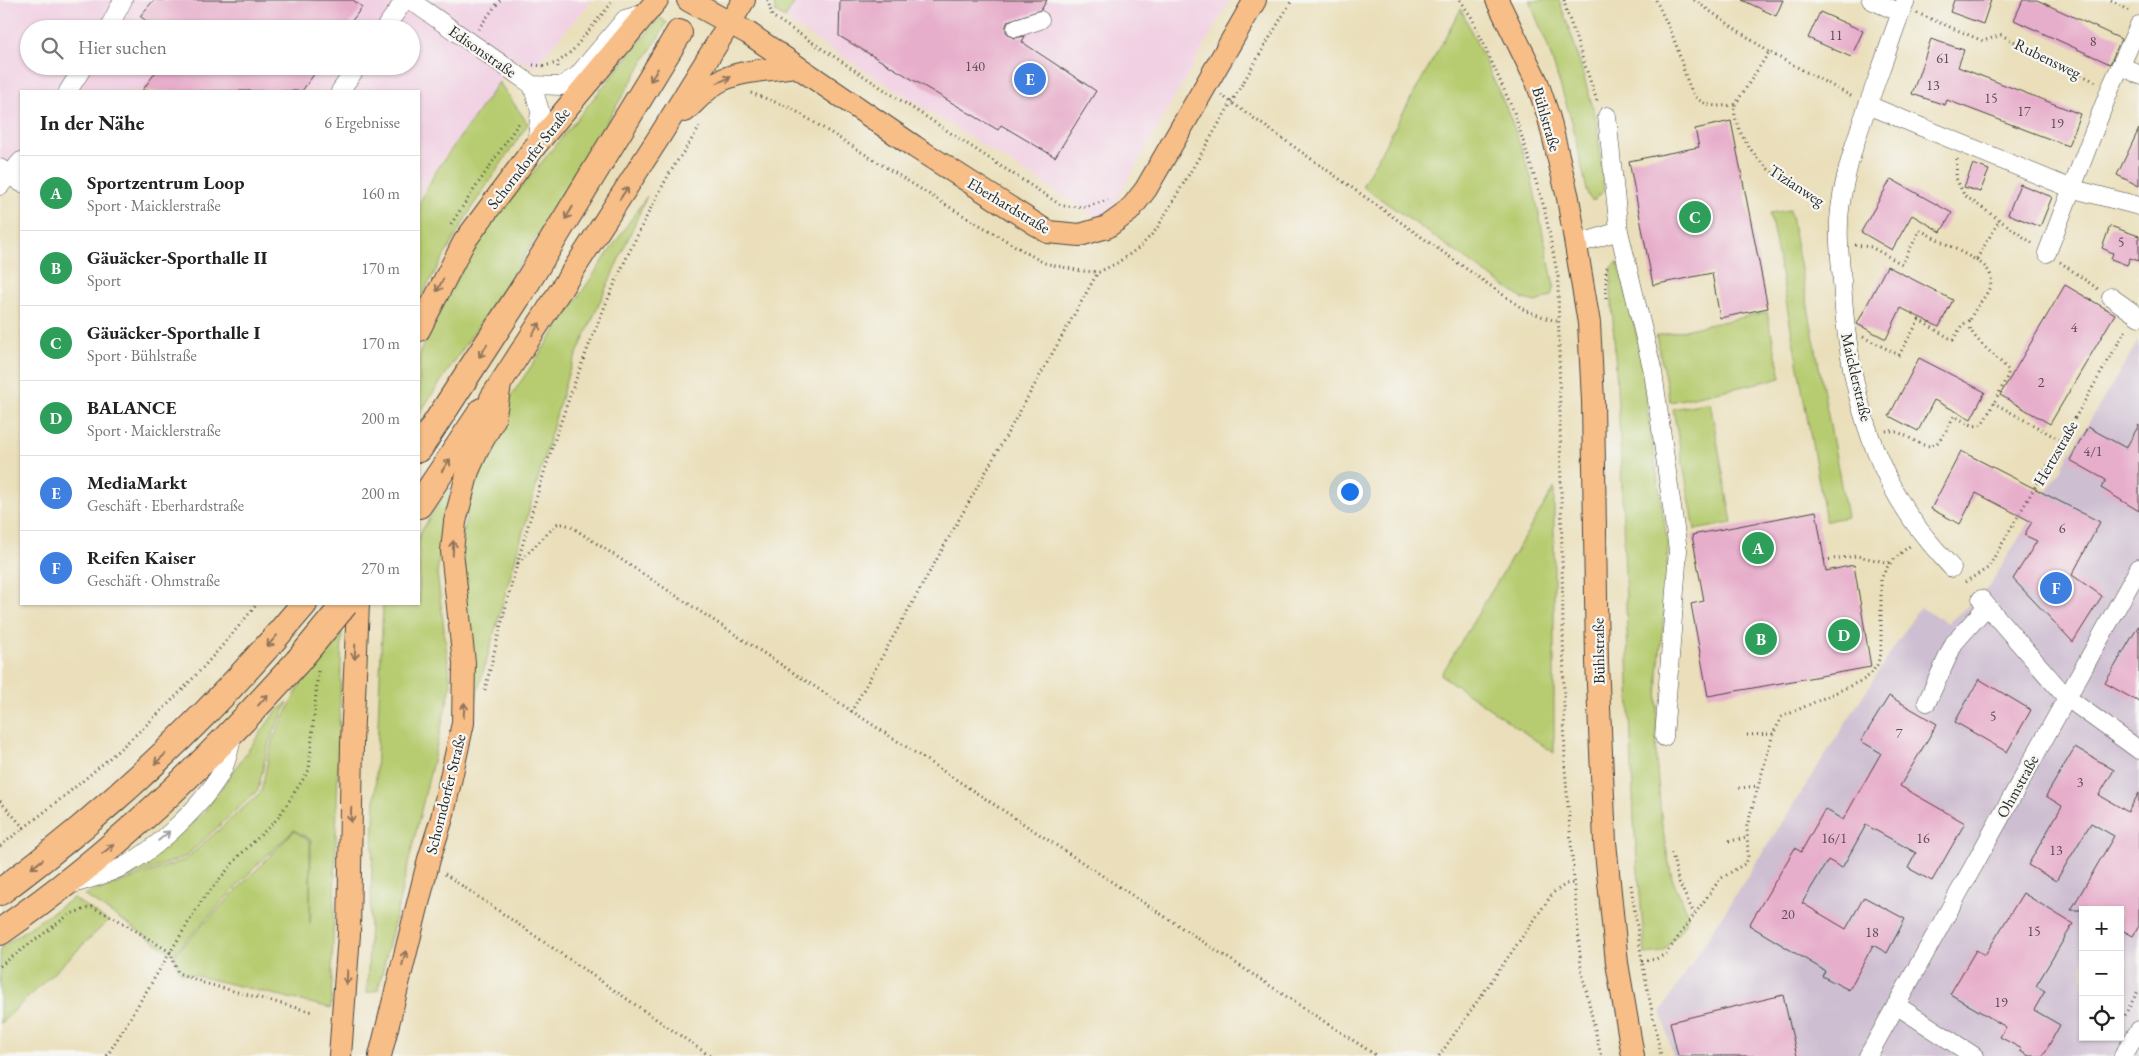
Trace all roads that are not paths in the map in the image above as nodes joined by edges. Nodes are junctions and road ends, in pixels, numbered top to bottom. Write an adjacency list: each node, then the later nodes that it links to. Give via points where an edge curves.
1 (124, 0): 12 (street)
2 (405, 0): 13 (street)
3 (410, 0): 23 (street, Edisonstraße)
4 (744, 0): 15 (main road)
5 (1255, 0): 19 (main road, Eberhardstraße, via 1146,189 1129,211 1107,227 1080,235 1048,232)
6 (1497, 0): 35 (main road, Bühlstraße, via 1536,82 1549,118 1568,198)
7 (1872, 0): 10 (street)
8 (695, 1): 15 (main road, Eberhardstraße); 17 (main road)
9 (652, 6): 23 (street, Edisonstraße, via 626,19 577,76 561,86); 29 (main road, Schorndorfer Straße)
10 (1904, 6): 26 (street, Maicklerstraße)
11 (2136, 19): 18 (street)
12 (113, 20)
13 (391, 20)
14 (1040, 20): 16 (street)
15 (731, 23): 19 (main road, Eberhardstraße); 28 (main road)
16 (1016, 28)
17 (679, 33): 42 (highway, one-way to 42, via 523,289)
18 (2120, 65): 22 (street); 32 (street)
19 (796, 66): 28 (main road, one-way to 19, via 718,82)
20 (78, 75): 24 (street)
21 (352, 75): 25 (street)
22 (2139, 75)
23 (532, 85): 29 (street, Edisonstraße, via 540,111)
24 (69, 90)
25 (341, 90)
26 (1868, 105): 32 (street); 44 (street, Maicklerstraße, via 1845,181 1840,212 1845,328 1870,435 1890,483 1922,535)
27 (1607, 116): 34 (street)
28 (661, 134): 40 (main road, one-way to 28)
29 (536, 145): 39 (main road, Schorndorfer Straße, one-way to 39, via 464,242)
30 (20, 162): 31 (street)
31 (8, 178)
32 (2070, 188): 33 (street); 36 (street)
33 (2139, 206)
34 (1619, 231): 35 (street); 51 (street, via 1653,372 1678,550)
35 (1575, 245): 59 (main road, Bühlstraße, via 1589,323 1593,401 1597,662 1605,842 1617,963)
36 (2047, 253)
37 (2111, 298): 38 (street)
38 (2137, 316)
39 (420, 328)
40 (500, 385): 41 (main road); 58 (main road, Schorndorfer Straße, one-way to 40, via 463,723 464,663 452,551 468,471 494,420)
41 (482, 411): 43 (highway, one-way to 41)
42 (420, 447)
43 (420, 504)
44 (1952, 568)
45 (2139, 568): 49 (street, Ohmstraße)
46 (303, 605): 53 (highway, one-way to 53, via 248,670 177,743 68,840)
47 (344, 605): 54 (highway, one-way to 47, bridge, via 153,811 308,663)
48 (358, 605): 57 (main road, one-way to 57, via 349,934)
49 (2066, 697): 50 (street, via 1984,602 1954,644); 52 (street); 55 (street, Ohmstraße)
50 (1927, 702)
51 (1664, 737)
52 (2139, 750)
53 (0, 892)
54 (0, 932)
55 (1896, 1005): 60 (street, Ohmstraße); 61 (street)
56 (2139, 1030): 62 (street)
57 (340, 1056)
58 (380, 1056)
59 (1634, 1056)
60 (1868, 1056)
61 (1974, 1056)
62 (2123, 1056)

